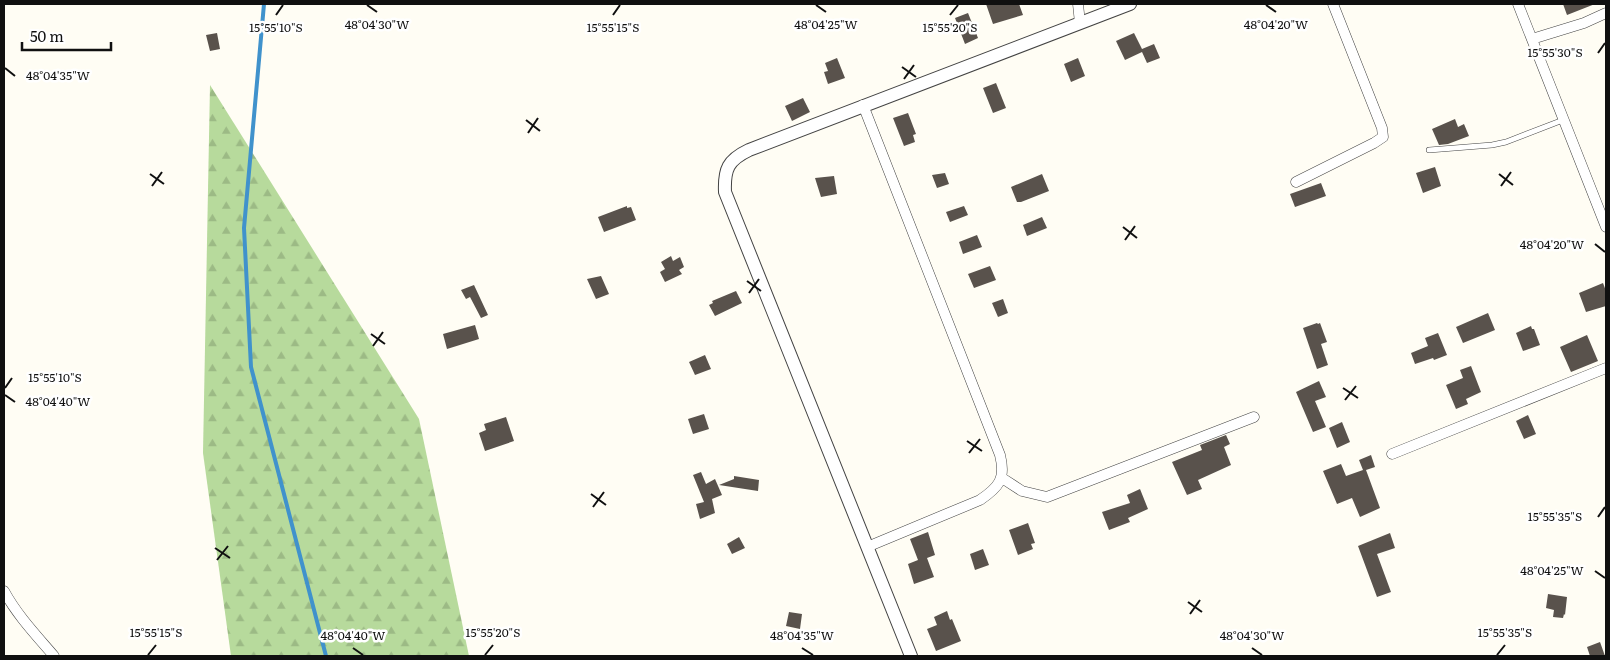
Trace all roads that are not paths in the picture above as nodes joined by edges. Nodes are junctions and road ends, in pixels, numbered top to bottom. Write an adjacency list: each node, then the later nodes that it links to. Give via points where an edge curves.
1 (1078, 4): 6 (street)
2 (1130, 4): 6 (street)
3 (1333, 4): 11 (street, via 1382,128 1382,137)
4 (1518, 4): 7 (street)
5 (1606, 13): 7 (street)
6 (1080, 23): 8 (street)
7 (1532, 39): 9 (street)
8 (863, 106): 16 (street, via 1000,455 1004,468); 17 (street, via 739,154 732,160 724,178 725,192)
9 (1563, 120): 10 (lane, via 1499,143); 12 (street)
10 (1429, 150)
11 (1296, 182)
12 (1606, 227)
13 (1606, 368): 15 (street)
14 (1254, 417): 16 (street, via 1047,497 1022,491)
15 (1392, 454)
16 (1002, 478): 17 (street, via 993,491 980,500)
17 (867, 547): 20 (street)
18 (4, 591): 19 (street, via 22,620)
19 (54, 656)
20 (911, 656)

